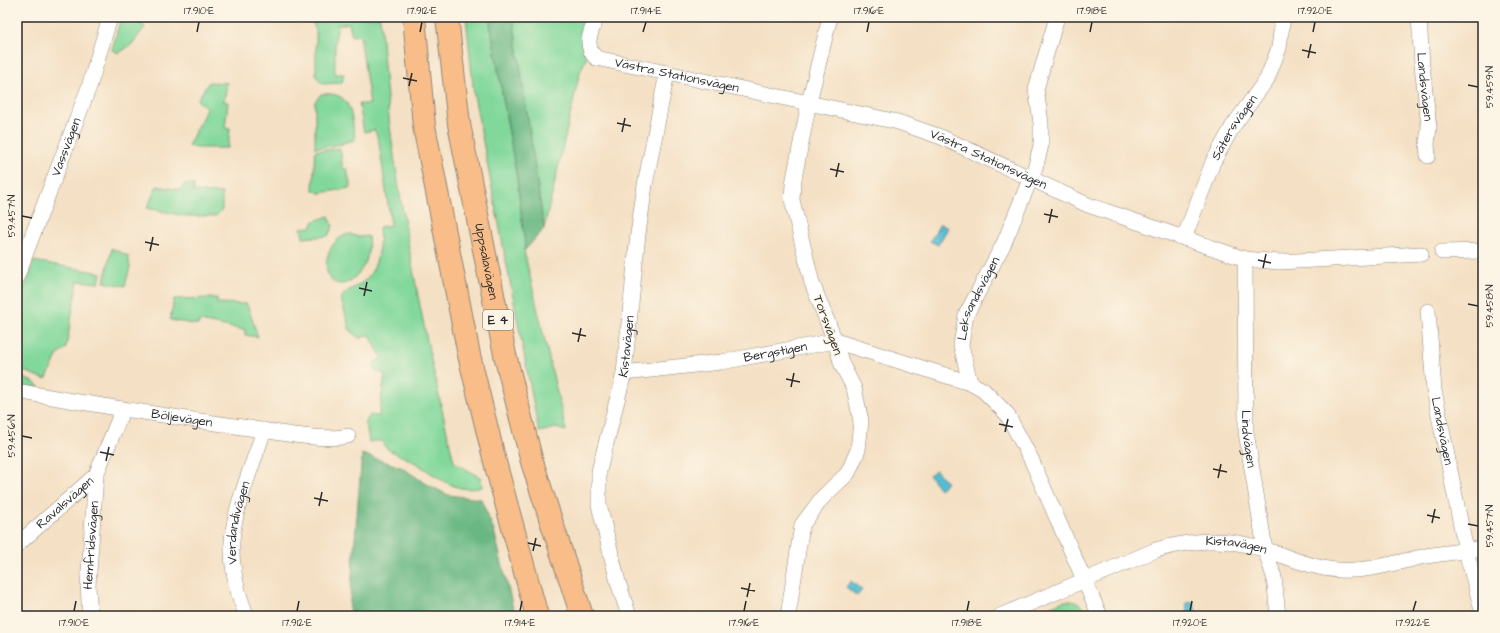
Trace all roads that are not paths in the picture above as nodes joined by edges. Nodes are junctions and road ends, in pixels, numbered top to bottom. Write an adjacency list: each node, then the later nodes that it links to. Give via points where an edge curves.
1 (110, 17): 18 (street, Vassvägen, via 89,87)
2 (414, 17): 36 (highway, E 4, via 424,126 468,347 496,466)
3 (447, 17): 37 (highway, Uppsalavägen / E 4, via 459,124 505,355 532,462)
4 (597, 17): 9 (street, Västra Stationsvägen, via 588,42 589,49 596,58)
5 (830, 17): 10 (street, Torsvägen)
6 (1057, 17): 12 (street, Leksandsvägen, via 1036,89 1041,145)
7 (1283, 17): 13 (street, Sätersvägen, via 1279,48 1267,79 1233,126 1213,162)
8 (1419, 17): 11 (street, Landsvägen, via 1429,127 1426,144)
9 (667, 74): 10 (street, Västra Stationsvägen); 21 (street, Kistavägen, via 644,185)
10 (809, 102): 12 (street, Västra Stationsvägen, via 898,122 942,137); 20 (street, Torsvägen, via 792,200 812,283)
11 (1428, 156)
12 (1031, 179): 13 (street, Västra Stationsvägen, via 1088,204); 22 (street, Leksandsvägen, via 1004,243 966,315 961,345)
13 (1184, 238): 17 (street, Västra Stationsvägen)
14 (1483, 251): 15 (street)
15 (1442, 252)
16 (1421, 254): 17 (street, Västra Stationsvägen, via 1279,262)
17 (1245, 259): 30 (street, Lindvägen, via 1246,432)
18 (17, 276)
19 (1428, 311): 31 (street, Landsvägen, via 1434,390)
20 (835, 341): 21 (street, Bergstigen, via 721,362); 22 (street, Bergstigen); 39 (street, Torsvägen, via 859,405 861,421 858,450 848,473 822,498 802,525)
21 (624, 373): 38 (street, Kistavägen, via 599,471 599,505)
22 (970, 383): 32 (street, via 983,390 1007,414 1031,459)
23 (17, 390): 24 (street, Böljevägen)
24 (123, 409): 25 (street, Böljevägen); 27 (street, Ravalsvägen)
25 (264, 430): 26 (street, Böljevägen, via 336,439); 35 (street, Verdandivägen, via 236,516 232,541 233,566 241,603)
26 (348, 436)
27 (96, 475): 28 (street, Ravalsvägen); 34 (street, Hemfridsvägen, via 88,586)
28 (17, 545)
29 (1483, 548): 31 (street, Kistavägen)
30 (1265, 549): 31 (street, Kistavägen, via 1313,566 1338,570 1370,569 1428,556); 32 (street, Kistavägen, via 1226,541 1183,543 1156,550); 42 (street, Lindvägen, via 1274,577)
31 (1466, 551): 33 (street, Landsvägen)
32 (1085, 581): 40 (street, Kistavägen); 41 (street)
33 (1483, 613)
34 (90, 616)
35 (247, 616)
36 (537, 616)
37 (582, 616)
38 (629, 616)
39 (788, 616)
40 (1000, 616)
41 (1100, 616)
42 (1278, 616)

